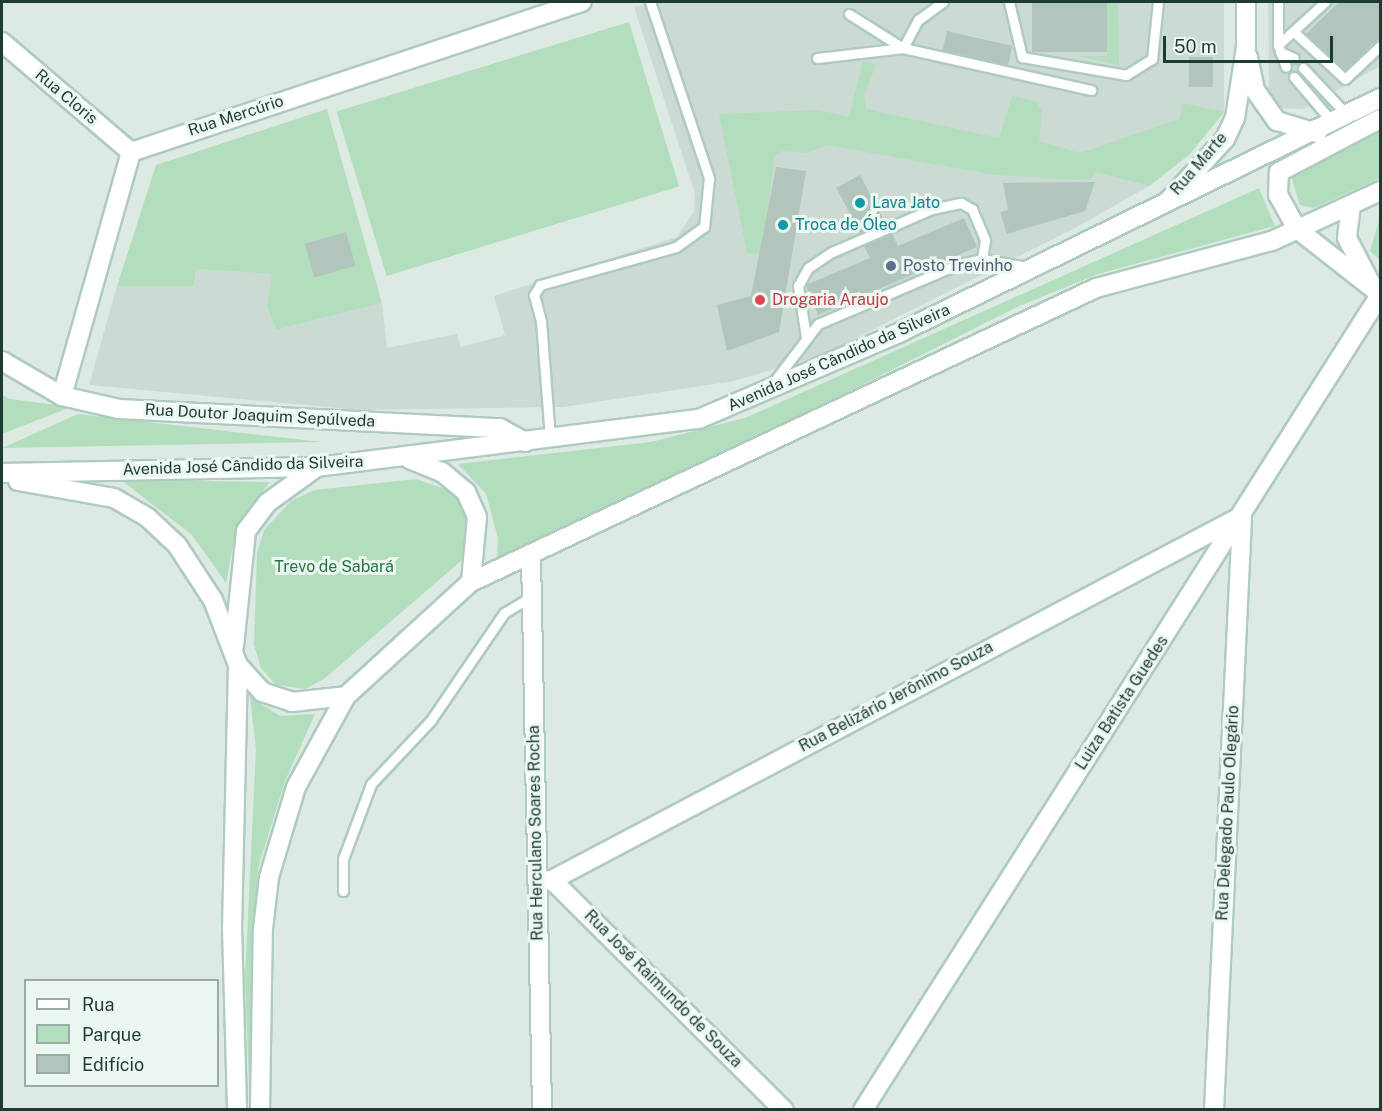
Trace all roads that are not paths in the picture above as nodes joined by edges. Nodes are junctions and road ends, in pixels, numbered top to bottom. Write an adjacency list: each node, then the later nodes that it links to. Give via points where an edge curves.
1 (582, 2): 9 (street, Rua Mercúrio)
2 (650, 2): 39 (lane, via 709,178 704,226 676,247 540,285 534,295 541,321)
3 (943, 2): 15 (lane, via 918,20)
4 (1009, 2): 5 (lane, via 1022,57 1126,75 1152,59)
5 (1158, 2)
6 (1246, 2): 14 (street, Rua Marte)
7 (1278, 2): 16 (lane)
8 (1325, 2): 11 (lane)
9 (543, 8): 27 (street, Rua Mercúrio)
10 (849, 14): 15 (lane)
11 (1294, 32): 13 (lane, via 1345,79); 16 (lane)
12 (2, 42): 27 (street, Rua Cloris)
13 (1380, 46)
14 (1246, 47): 26 (street, Rua Marte, via 1264,106 1291,128); 30 (street, Rua Marte, via 1235,118 1225,139)
15 (903, 48): 17 (lane); 22 (lane)
16 (1279, 49): 18 (lane); 19 (lane)
17 (817, 58)
18 (1294, 58)
19 (1286, 67)
20 (1303, 68): 24 (lane)
21 (1294, 77): 24 (lane)
22 (1091, 90)
23 (1380, 98): 24 (street, Avenida José Cândido da Silveira)
24 (1340, 119): 26 (street, Avenida José Cândido da Silveira)
25 (1380, 119): 31 (street, via 1279,172 1278,195)
26 (1317, 133): 30 (street, Avenida José Cândido da Silveira)
27 (131, 152): 38 (street)
28 (1380, 191): 29 (street)
29 (1351, 205): 31 (street); 34 (street, via 1347,238)
30 (1161, 208): 33 (street, Avenida José Cândido da Silveira)
31 (1298, 229): 34 (street); 46 (street, via 1272,242 1096,288)
32 (982, 259): 33 (lane); 35 (lane, via 818,324); 35 (lane, via 985,240 972,209 961,203 932,209 832,252 808,268 798,286)
33 (1033, 268): 37 (street, Avenida José Cândido da Silveira)
34 (1378, 292): 45 (street, Luiza Batista Guedes)
35 (806, 337): 37 (lane)
36 (2, 361): 38 (street, Rua Doutor Joaquim Sepúlveda)
37 (766, 394): 39 (street, Avenida José Cândido da Silveira, via 699,419)
38 (62, 396): 40 (street, Rua Doutor Joaquim Sepúlveda, via 119,409 500,428)
39 (550, 440): 40 (street, Avenida José Cândido da Silveira)
40 (525, 442): 41 (street, Avenida José Cândido da Silveira)
41 (407, 458): 42 (street, Avenida José Cândido da Silveira); 47 (street, via 442,472 466,492 477,517)
42 (316, 467): 43 (street, Avenida José Cândido da Silveira); 49 (street, via 267,503 246,531)
43 (2, 473)
44 (2, 478): 49 (street, via 114,498 148,518 177,545 213,600)
45 (1242, 516): 51 (street, Rua Belizário Jerônimo Souza); 57 (street, Luiza Batista Guedes); 58 (street, Rua Delegado Paulo Olegário)
46 (531, 556): 47 (street); 48 (street, Rua Herculano Soares Rocha)
47 (471, 582): 50 (street)
48 (531, 597): 51 (street, Rua Herculano Soares Rocha); 52 (lane, via 504,614 431,720 371,784 343,859)
49 (235, 660): 50 (street, via 262,692 292,702); 53 (street, via 232,928)
50 (346, 696): 54 (street, via 296,787 269,877 263,929)
51 (544, 880): 55 (street, Rua Herculano Soares Rocha); 56 (street, Rua José Raimundo de Souza)
52 (343, 891)
53 (237, 1110)
54 (260, 1110)
55 (542, 1110)
56 (784, 1110)
57 (862, 1110)
58 (1214, 1110)

